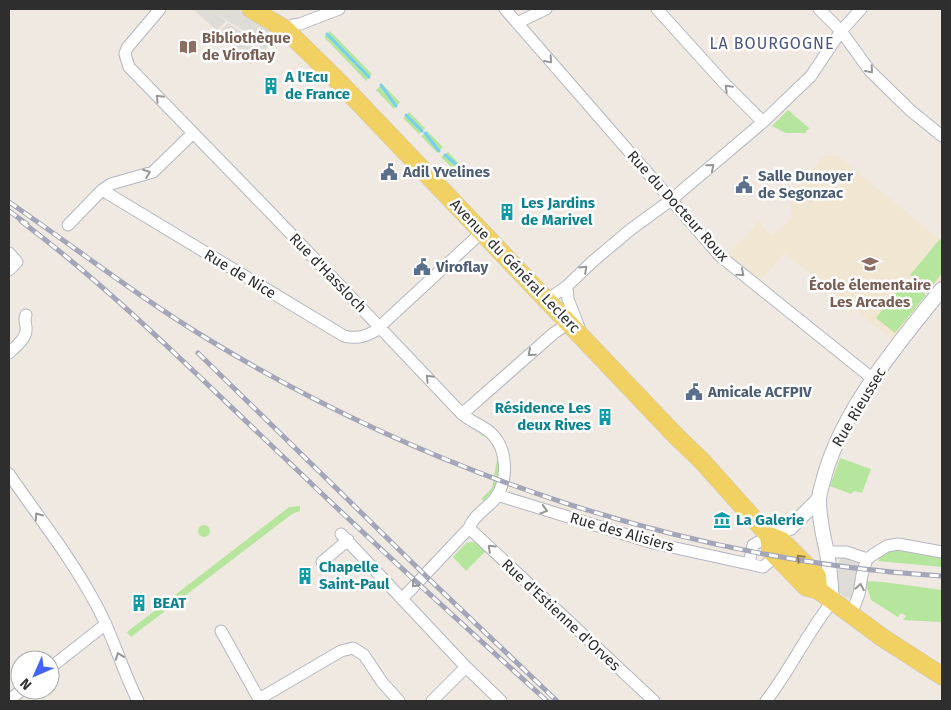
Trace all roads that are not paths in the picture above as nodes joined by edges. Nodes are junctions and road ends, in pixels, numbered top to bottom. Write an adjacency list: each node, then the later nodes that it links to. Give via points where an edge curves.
1 (160, 9): 13 (street, Rue d'Hassloch, one-way to 1, via 127,64 126,52)
2 (251, 9): 10 (main road, Avenue du Général Leclerc)
3 (339, 9): 10 (street)
4 (505, 9): 9 (street, Rue du Docteur Roux)
5 (546, 9): 9 (street)
6 (657, 9): 12 (street, one-way to 6)
7 (819, 9): 11 (street)
8 (861, 9): 11 (street)
9 (517, 23): 16 (street, Rue du Docteur Roux, one-way to 16)
10 (285, 29): 18 (main road, Avenue du Général Leclerc)
11 (841, 31): 12 (street, via 811,76); 14 (street, one-way to 14, via 870,70 911,111)
12 (763, 122): 16 (street, one-way to 12)
13 (193, 133): 15 (street, one-way to 13, via 111,184 154,172); 26 (street, Rue d'Hassloch)
14 (942, 136)
15 (102, 190): 17 (street); 26 (street, Rue de Nice, via 344,336 364,337)
16 (671, 200): 21 (street, one-way to 16, via 624,235); 29 (street, Rue du Docteur Roux, one-way to 29, via 720,256)
17 (68, 225)
18 (482, 232): 23 (main road, Avenue du Général Leclerc); 26 (street, Rue de Nice)
19 (9, 253): 20 (street, via 17,262)
20 (9, 270)
21 (567, 286): 23 (street); 27 (street, via 568,299)
22 (942, 289): 29 (street, Rue Rieussec)
23 (547, 300): 25 (main road, Avenue du Général Leclerc)
24 (26, 315): 28 (street, via 25,336)
25 (569, 323): 27 (main road, Avenue du Général Leclerc); 30 (street, one-way to 30)
26 (380, 327): 30 (street, Rue d'Hassloch, one-way to 26)
27 (582, 336): 35 (main road, Avenue du Général Leclerc)
28 (9, 353)
29 (873, 379): 33 (street, Rue Rieussec, via 830,455)
30 (462, 414): 32 (street, via 490,432 501,445 505,472)
31 (9, 474): 46 (street, one-way to 31, via 88,590)
32 (498, 495): 34 (street); 41 (street, Rue des Alisiers, one-way to 41, via 625,535)
33 (819, 498): 35 (street, via 790,528); 37 (street, Rue Rieussec, via 820,526)
34 (469, 528): 43 (street, one-way to 43); 56 (street, Rue d'Estienne d'Orves, one-way to 34)
35 (769, 536): 38 (main road, Avenue du Général Leclerc, via 771,551); 41 (street, via 753,545); 42 (main road, Avenue du Général Leclerc, one-way to 35, via 817,576 782,541)
36 (942, 550): 39 (street, via 898,544 887,546)
37 (826, 552): 39 (street, via 846,552); 44 (street, Rue Rieussec)
38 (776, 556): 41 (street, Rue des Alisiers, via 764,567); 42 (main road, Avenue du Général Leclerc, via 806,587)
39 (867, 559): 45 (street, one-way to 39)
40 (322, 562): 43 (street, via 345,537)
41 (749, 564)
42 (818, 590): 44 (main road, Avenue du Général Leclerc)
43 (402, 598): 49 (street)
44 (832, 602): 45 (main road, Avenue du Général Leclerc); 57 (street)
45 (851, 614): 50 (main road, Avenue du Général Leclerc)
46 (106, 624): 48 (street); 52 (street, one-way to 46)
47 (221, 631): 51 (street)
48 (60, 660)
49 (466, 667): 54 (street); 55 (street)
50 (942, 676)
51 (259, 700): 53 (street, via 341,651 353,648 364,654)
52 (138, 701)
53 (399, 701)
54 (432, 701)
55 (501, 701)
56 (654, 701)
57 (766, 701)

